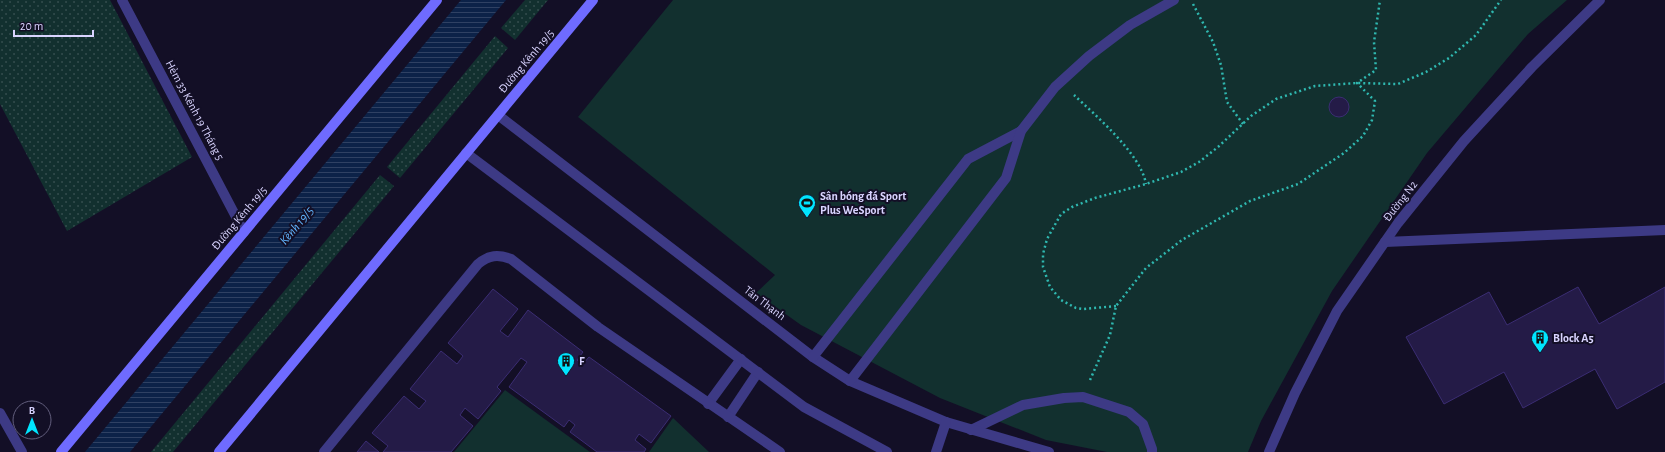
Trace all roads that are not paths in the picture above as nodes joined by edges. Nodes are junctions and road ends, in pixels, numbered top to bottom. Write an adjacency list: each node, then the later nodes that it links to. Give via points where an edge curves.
1 (122, 0): 10 (street, Hẻm 33 Kênh 19 Tháng 5)
2 (436, 0): 10 (street, Đường Kênh 19/5)
3 (593, 0): 6 (street, Đường Kênh 19/5)
4 (1174, 0): 7 (street, via 1130,25 1089,56 1061,82)
5 (1600, 0): 11 (street, Đường N2, via 1532,67 1464,141)
6 (498, 115): 8 (street, Đường Kênh 19/5); 12 (street, Tân Thạnh)
7 (1021, 131): 12 (street, via 968,159); 15 (street, via 1006,178)
8 (466, 154): 13 (street); 23 (street, Đường Kênh 19/5)
9 (1665, 230): 11 (street)
10 (244, 232): 22 (street, Đường Kênh 19/5)
11 (1385, 242): 30 (street, Đường N2, via 1337,312 1295,393)
12 (814, 357): 15 (street, Tân Thạnh)
13 (741, 359): 14 (street); 16 (street)
14 (758, 372): 18 (street); 26 (street, via 804,407)
15 (850, 381): 19 (street, Tân Thạnh)
16 (708, 404): 18 (street); 24 (street, via 598,327 511,259 501,255 487,257 478,264)
17 (0, 413): 21 (street)
18 (728, 417): 25 (street)
19 (946, 422): 20 (street, Tân Thạnh); 27 (street)
20 (971, 430): 28 (street, Tân Thạnh); 29 (street, via 1023,405 1064,398 1083,398 1128,412 1143,424)
21 (22, 452)
22 (61, 452)
23 (219, 452)
24 (324, 452)
25 (780, 452)
26 (887, 452)
27 (936, 452)
28 (1049, 452)
29 (1152, 452)
30 (1269, 452)

